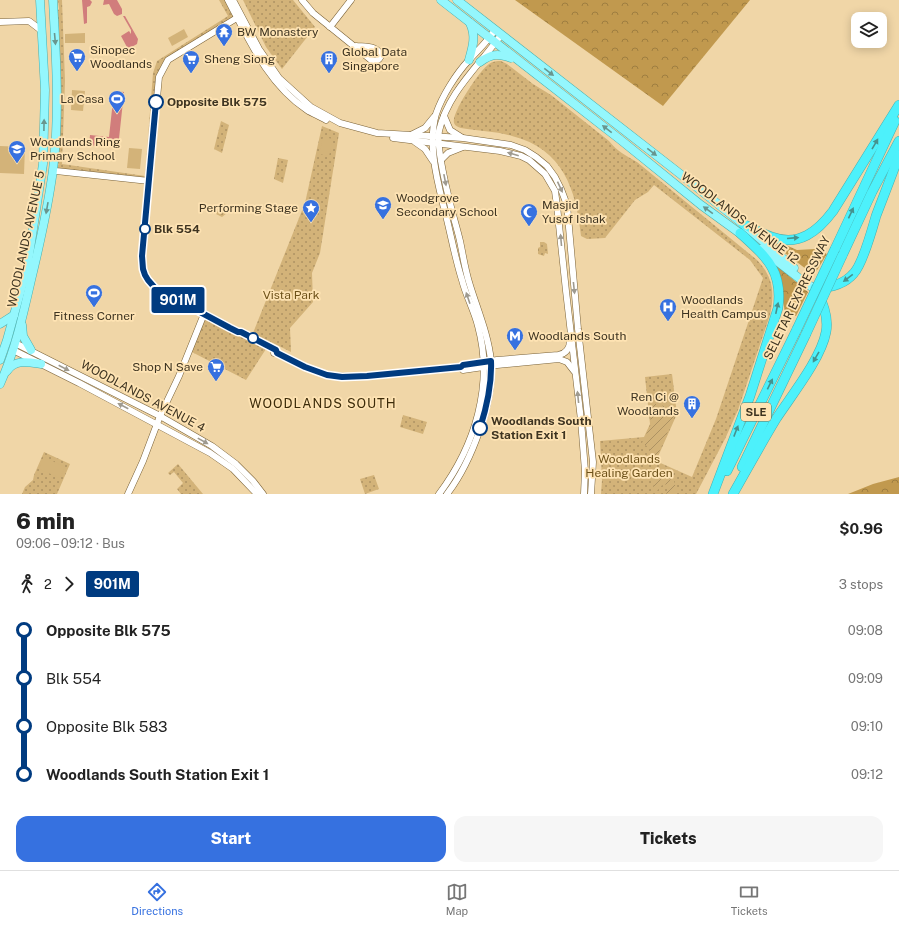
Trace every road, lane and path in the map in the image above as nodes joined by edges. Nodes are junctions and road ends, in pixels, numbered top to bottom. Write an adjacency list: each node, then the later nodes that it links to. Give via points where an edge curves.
1 (40, 0): 9 (main road, WOODLANDS AVENUE 5)
2 (52, 0): 26 (main road, WOODLANDS AVENUE 5, one-way to 26)
3 (228, 0): 10 (street)
4 (234, 0): 10 (street)
5 (302, 0): 14 (street)
6 (351, 0): 14 (street)
7 (441, 0): 13 (main road, WOODLANDS AVENUE 12)
8 (456, 0): 16 (main road, WOODLANDS AVENUE 12)
9 (40, 11): 11 (street); 15 (main road, WOODLANDS AVENUE 5)
10 (239, 16): 27 (street, via 254,51 275,80 307,110 350,130 377,137); 37 (street, via 168,60 162,69 159,77)
11 (29, 21): 12 (street); 15 (street)
12 (0, 22)
13 (470, 23): 17 (main road, WOODLANDS AVENUE 12); 19 (main road, via 474,40)
14 (330, 27): 18 (street)
15 (42, 31): 32 (main road, WOODLANDS AVENUE 5, one-way to 15)
16 (498, 33): 17 (street); 39 (main road, WOODLANDS AVENUE 12, one-way to 39)
17 (493, 40): 19 (street); 20 (main road, WOODLANDS AVENUE 12); 21 (street)
18 (356, 46)
19 (469, 60): 24 (street, via 453,80)
20 (519, 61): 21 (main road, via 495,54); 40 (main road, WOODLANDS AVENUE 12, one-way to 20)
21 (480, 62): 25 (street, via 454,95)
22 (899, 105): 39 (highway, one-way to 22, via 782,239 811,234 834,210)
23 (899, 112): 65 (highway, SELETAR EXPRESSWAY / SLE, one-way to 23, bridge, via 835,249)
24 (436, 114): 27 (street, via 429,125); 29 (street)
25 (444, 116): 28 (street, via 450,130); 29 (street)
26 (57, 120): 32 (main road, via 52,126 51,147); 36 (main road, WOODLANDS AVENUE 5)
27 (410, 137): 29 (street); 35 (street, via 425,149)
28 (463, 138): 29 (street); 64 (street, one-way to 64, via 511,145 531,153 547,166 561,190 566,205 593,462)
29 (436, 140): 31 (street); 34 (street); 35 (street)
30 (899, 141): 66 (highway, SELETAR EXPRESSWAY / SLE, bridge, via 872,192)
31 (464, 146): 34 (street, via 448,153); 47 (street, one-way to 31, via 555,191 545,174 521,156)
32 (44, 148): 44 (main road, WOODLANDS AVENUE 5, via 27,268)
33 (899, 155): 42 (highway, one-way to 42, via 855,273 838,285)
34 (441, 160): 38 (street, one-way to 38)
35 (434, 162): 41 (street)
36 (53, 169): 37 (street); 45 (main road, WOODLANDS AVENUE 5, one-way to 45, via 44,227)
37 (149, 181): 43 (street, via 142,256 145,275 155,288)
38 (453, 216): 41 (street); 52 (street, via 469,281 486,332)
39 (743, 224): 42 (main road, WOODLANDS AVENUE 12)
40 (740, 233): 42 (main road, WOODLANDS AVENUE 12); 65 (highway, one-way to 40, via 750,396 778,308 778,282 774,272 761,253)
41 (451, 234): 52 (street, one-way to 41)
42 (815, 288): 67 (highway, one-way to 67, via 827,320 820,350)
43 (204, 314): 52 (street, via 274,353 327,375 367,376); 56 (street)
44 (14, 315): 46 (main road); 48 (main road, WOODLANDS AVENUE 5)
45 (22, 316): 48 (main road, WOODLANDS AVENUE 5); 49 (main road, via 23,336)
46 (0, 324)
47 (571, 335): 52 (street, via 570,346 562,354); 54 (street)
48 (7, 343): 49 (street, WOODLANDS AVENUE 4); 50 (main road, WOODLANDS AVENUE 5); 51 (street, WOODLANDS AVENUE 4); 53 (main road, WOODLANDS AVENUE 5)
49 (31, 350): 56 (street, WOODLANDS AVENUE 4, one-way to 56)
50 (0, 360)
51 (41, 364): 53 (main road, via 18,362); 57 (street, WOODLANDS AVENUE 4, one-way to 51)
52 (487, 364): 54 (street, via 559,359 567,362); 61 (street, via 475,428 450,480); 62 (street, via 490,390 487,407 458,480)
53 (4, 374): 55 (main road, WOODLANDS AVENUE 5)
54 (576, 374): 63 (street, one-way to 54, via 585,471)
55 (0, 384)
56 (160, 416): 57 (street); 60 (street, WOODLANDS AVENUE 4, one-way to 60, via 221,451 250,477)
57 (157, 424): 58 (street); 59 (street, WOODLANDS AVENUE 4, via 210,453 233,469)
58 (129, 493)
59 (257, 494)
60 (263, 494)
61 (439, 494)
62 (447, 494)
63 (584, 494)
64 (591, 494)
65 (714, 494)
66 (730, 494)
67 (733, 494)

